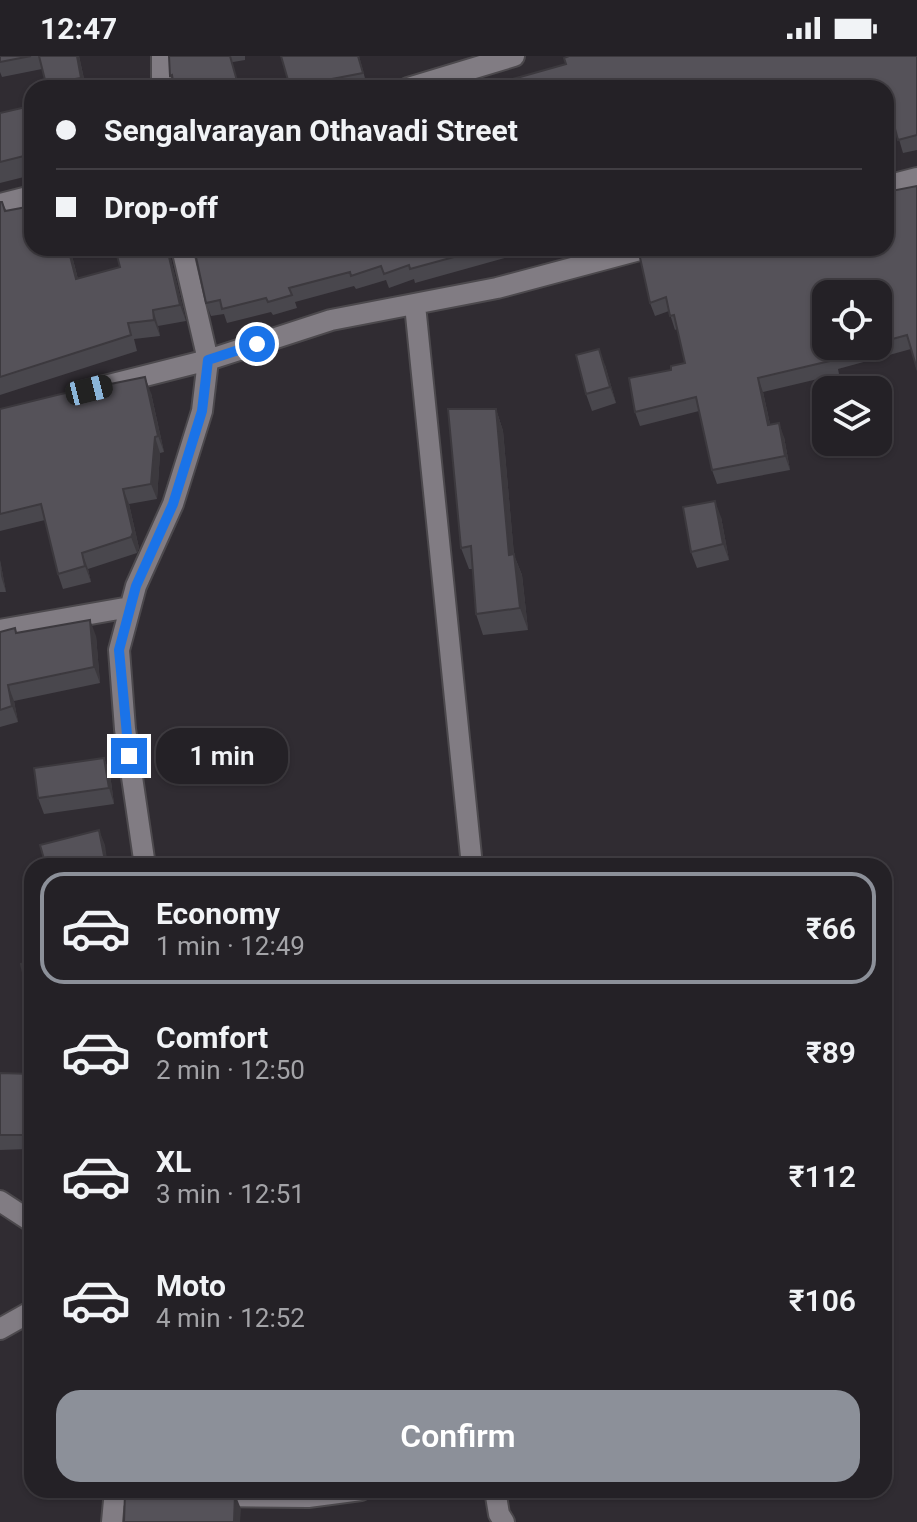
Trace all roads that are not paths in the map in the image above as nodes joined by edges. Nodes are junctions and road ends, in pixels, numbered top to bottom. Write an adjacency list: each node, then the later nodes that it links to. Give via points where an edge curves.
1 (162, 56): 3 (street)
2 (514, 56): 4 (street)
3 (162, 80)
4 (434, 80)
5 (917, 178): 6 (street)
6 (894, 184)
7 (24, 198): 8 (street)
8 (0, 204)
9 (184, 256): 12 (street)
10 (617, 256): 11 (street)
11 (415, 305): 12 (street, via 331,320); 17 (street)
12 (208, 360): 13 (street); 14 (street, via 202,411 173,504)
13 (74, 394)
14 (130, 607): 15 (street); 16 (street, via 119,650)
15 (0, 630)
16 (144, 858)
17 (471, 858)
18 (0, 1201): 19 (street)
19 (24, 1217)
20 (24, 1316): 21 (street)
21 (0, 1329)
22 (114, 1498): 24 (street)
23 (496, 1498): 25 (street)
24 (112, 1522)
25 (504, 1522)

